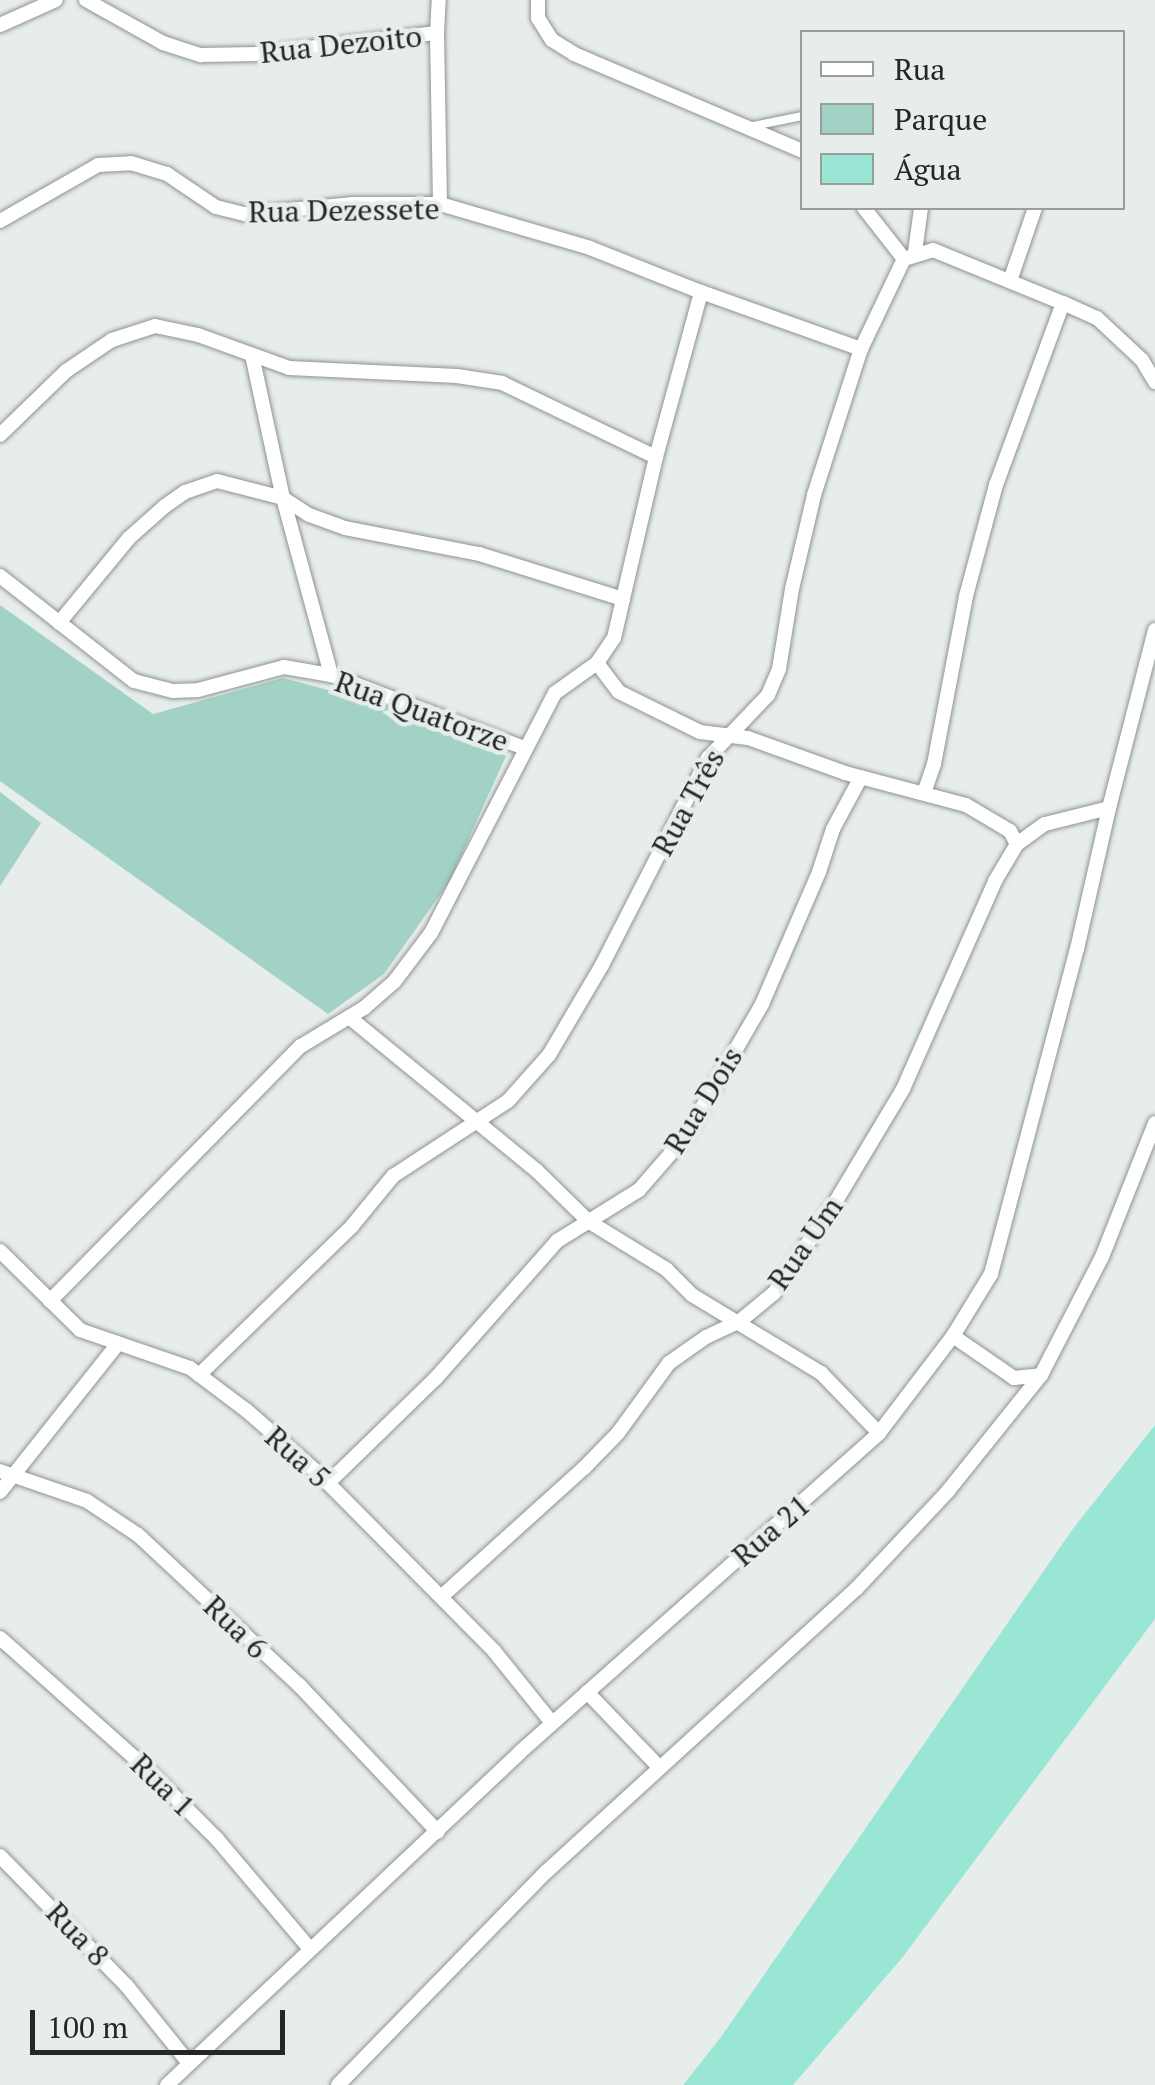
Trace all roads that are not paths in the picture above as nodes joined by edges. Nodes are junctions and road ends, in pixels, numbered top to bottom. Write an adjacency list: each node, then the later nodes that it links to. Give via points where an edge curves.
1 (56, 0): 6 (street)
2 (86, 0): 5 (street, Rua Dezoito)
3 (438, 0): 7 (street)
4 (538, 0): 9 (street, via 538,18 563,47)
5 (113, 7): 7 (street, Rua Dezoito, via 163,43 201,54)
6 (0, 25)
7 (437, 33): 11 (street, Rua Dezoito)
8 (800, 116): 9 (lane)
9 (745, 128): 10 (street)
10 (800, 151)
11 (440, 204): 15 (street, Rua Dezessete, via 245,214 216,207 167,174 131,163 98,165); 18 (street, Rua Dezessete, via 590,248)
12 (866, 210): 16 (street)
13 (922, 210): 16 (street, Rua Três)
14 (1034, 210): 17 (street)
15 (0, 221)
16 (910, 256): 17 (street, via 933,250); 20 (street, Rua Três)
17 (1011, 278): 19 (street)
18 (702, 292): 20 (street, Rua Dezessete); 24 (street)
19 (1063, 303): 22 (street, via 1098,318); 35 (street, via 996,485)
20 (860, 349): 32 (street, Rua Três, via 814,495 779,668 768,695)
21 (252, 354): 23 (street, via 155,326 112,340 66,371); 24 (street, via 312,371 502,383); 25 (street)
22 (1155, 382)
23 (0, 435)
24 (656, 457): 27 (street)
25 (283, 498): 27 (street, via 345,528 478,554); 28 (street, via 217,481 185,492 129,538); 31 (street)
26 (0, 576): 28 (street, Rua Quatorze)
27 (623, 599): 30 (street, via 614,638)
28 (58, 622): 31 (street, Rua Quatorze, via 134,681 173,692 284,668)
29 (1155, 630): 36 (street, Rua 21)
30 (596, 663): 32 (street, via 620,692 700,732); 33 (street, via 555,693)
31 (331, 675): 33 (street, Rua Quatorze)
32 (726, 737): 34 (street, via 748,738); 39 (street, Rua Três, via 677,812 602,965 549,1054 508,1101)
33 (524, 748): 38 (street, via 431,933 394,982)
34 (862, 777): 35 (street); 41 (street, Rua Dois, via 833,829 762,1004 685,1136 639,1190)
35 (924, 793): 37 (street, via 986,814)
36 (1109, 808): 37 (street, via 1045,824); 45 (street, Rua 21, via 991,1274)
37 (1018, 844): 44 (street, Rua Um, via 994,881 902,1089 774,1293)
38 (349, 1017): 39 (street); 43 (street, via 302,1046)
39 (474, 1123): 41 (street); 47 (street, Rua Três, via 393,1176 352,1226)
40 (1155, 1123): 48 (street, via 1102,1256)
41 (588, 1220): 44 (street); 51 (street, Rua Dois, via 557,1241 436,1378)
42 (0, 1252): 43 (street, Rua 5)
43 (50, 1301): 46 (street, Rua 5, via 80,1330)
44 (740, 1321): 49 (street, via 820,1373); 53 (street, Rua Um, via 669,1363 596,1456)
45 (953, 1336): 48 (street, via 1014,1378); 49 (street, Rua 21)
46 (116, 1346): 47 (street, Rua 5); 50 (street)
47 (198, 1375): 51 (street, Rua 5)
48 (1041, 1375): 57 (street, via 948,1491 857,1588)
49 (879, 1433): 55 (street, Rua 21)
50 (6, 1473): 52 (street); 58 (street, Rua 6, via 87,1501 138,1535 299,1686)
51 (328, 1482): 53 (street, Rua 5)
52 (0, 1492)
53 (441, 1597): 56 (street, Rua 5)
54 (0, 1638): 60 (street, Rua 1, via 161,1783)
55 (587, 1692): 56 (street, Rua 21); 57 (street)
56 (552, 1723): 58 (street, Rua 21)
57 (657, 1765): 63 (street)
58 (438, 1832): 60 (street, Rua 21)
59 (0, 1856): 61 (street, Rua 8, via 113,1970)
60 (309, 1948): 61 (street, Rua 21)
61 (189, 2063): 62 (street, Rua 21)
62 (167, 2085)
63 (338, 2085)

